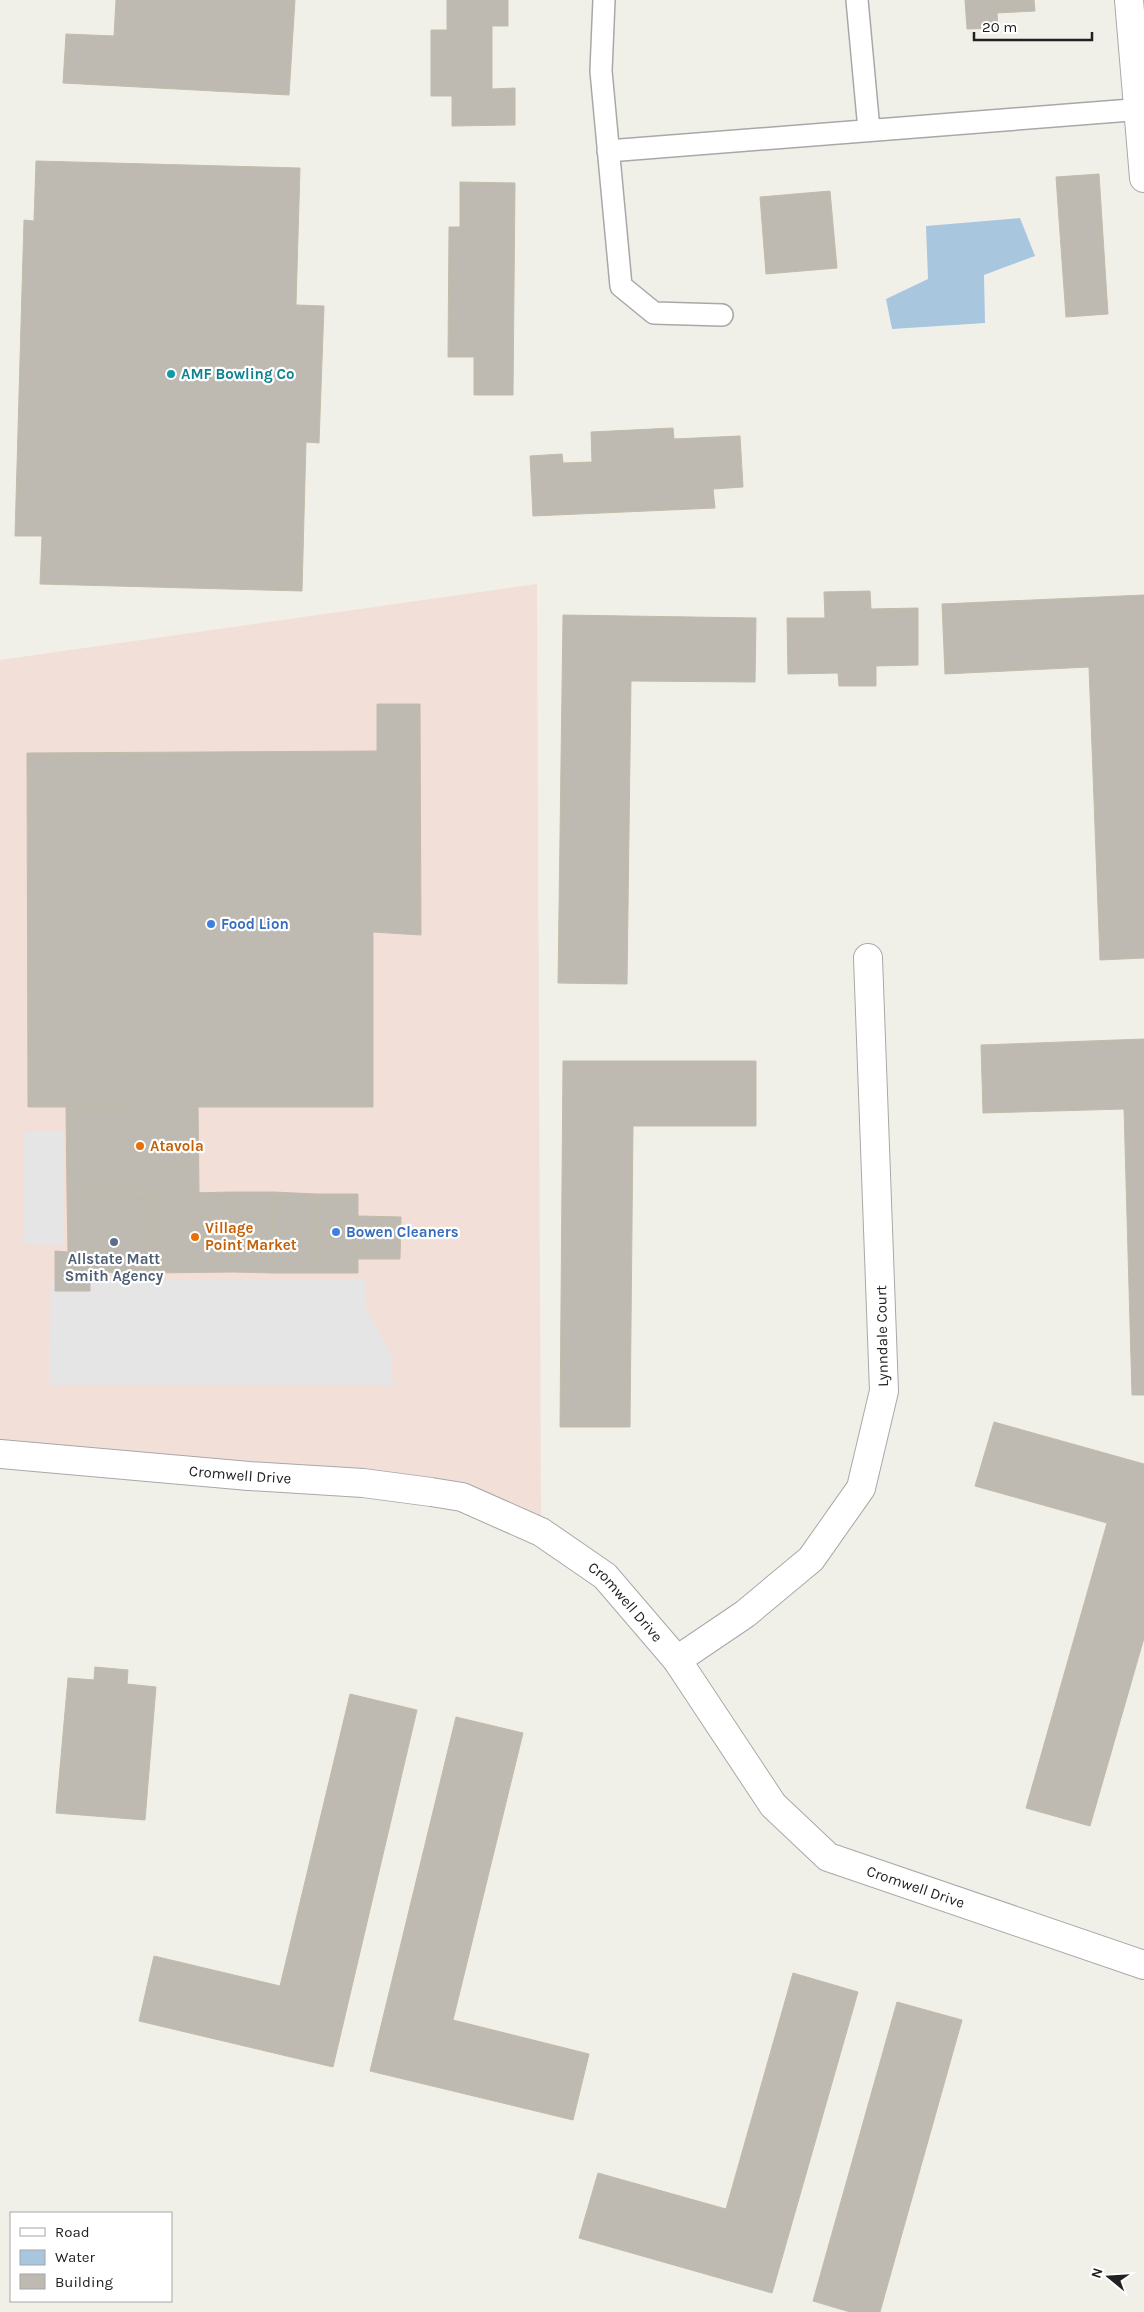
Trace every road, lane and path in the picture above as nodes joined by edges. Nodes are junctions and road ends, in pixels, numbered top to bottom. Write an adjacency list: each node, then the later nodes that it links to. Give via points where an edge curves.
1 (604, 0): 6 (lane, via 601,71)
2 (857, 0): 5 (lane)
3 (1130, 0): 4 (street)
4 (1140, 109): 5 (lane); 7 (street)
5 (869, 130): 6 (lane)
6 (608, 151): 8 (lane, via 621,286 654,312)
7 (1144, 178)
8 (722, 315)
9 (868, 958): 11 (street, Lynndale Court, via 884,1391 861,1488 811,1559 745,1614)
10 (0, 1454): 11 (street, Cromwell Drive, via 364,1483 462,1497 541,1532 606,1576)
11 (677, 1660): 12 (street, Cromwell Drive, via 773,1805 828,1857)
12 (1144, 1965)

